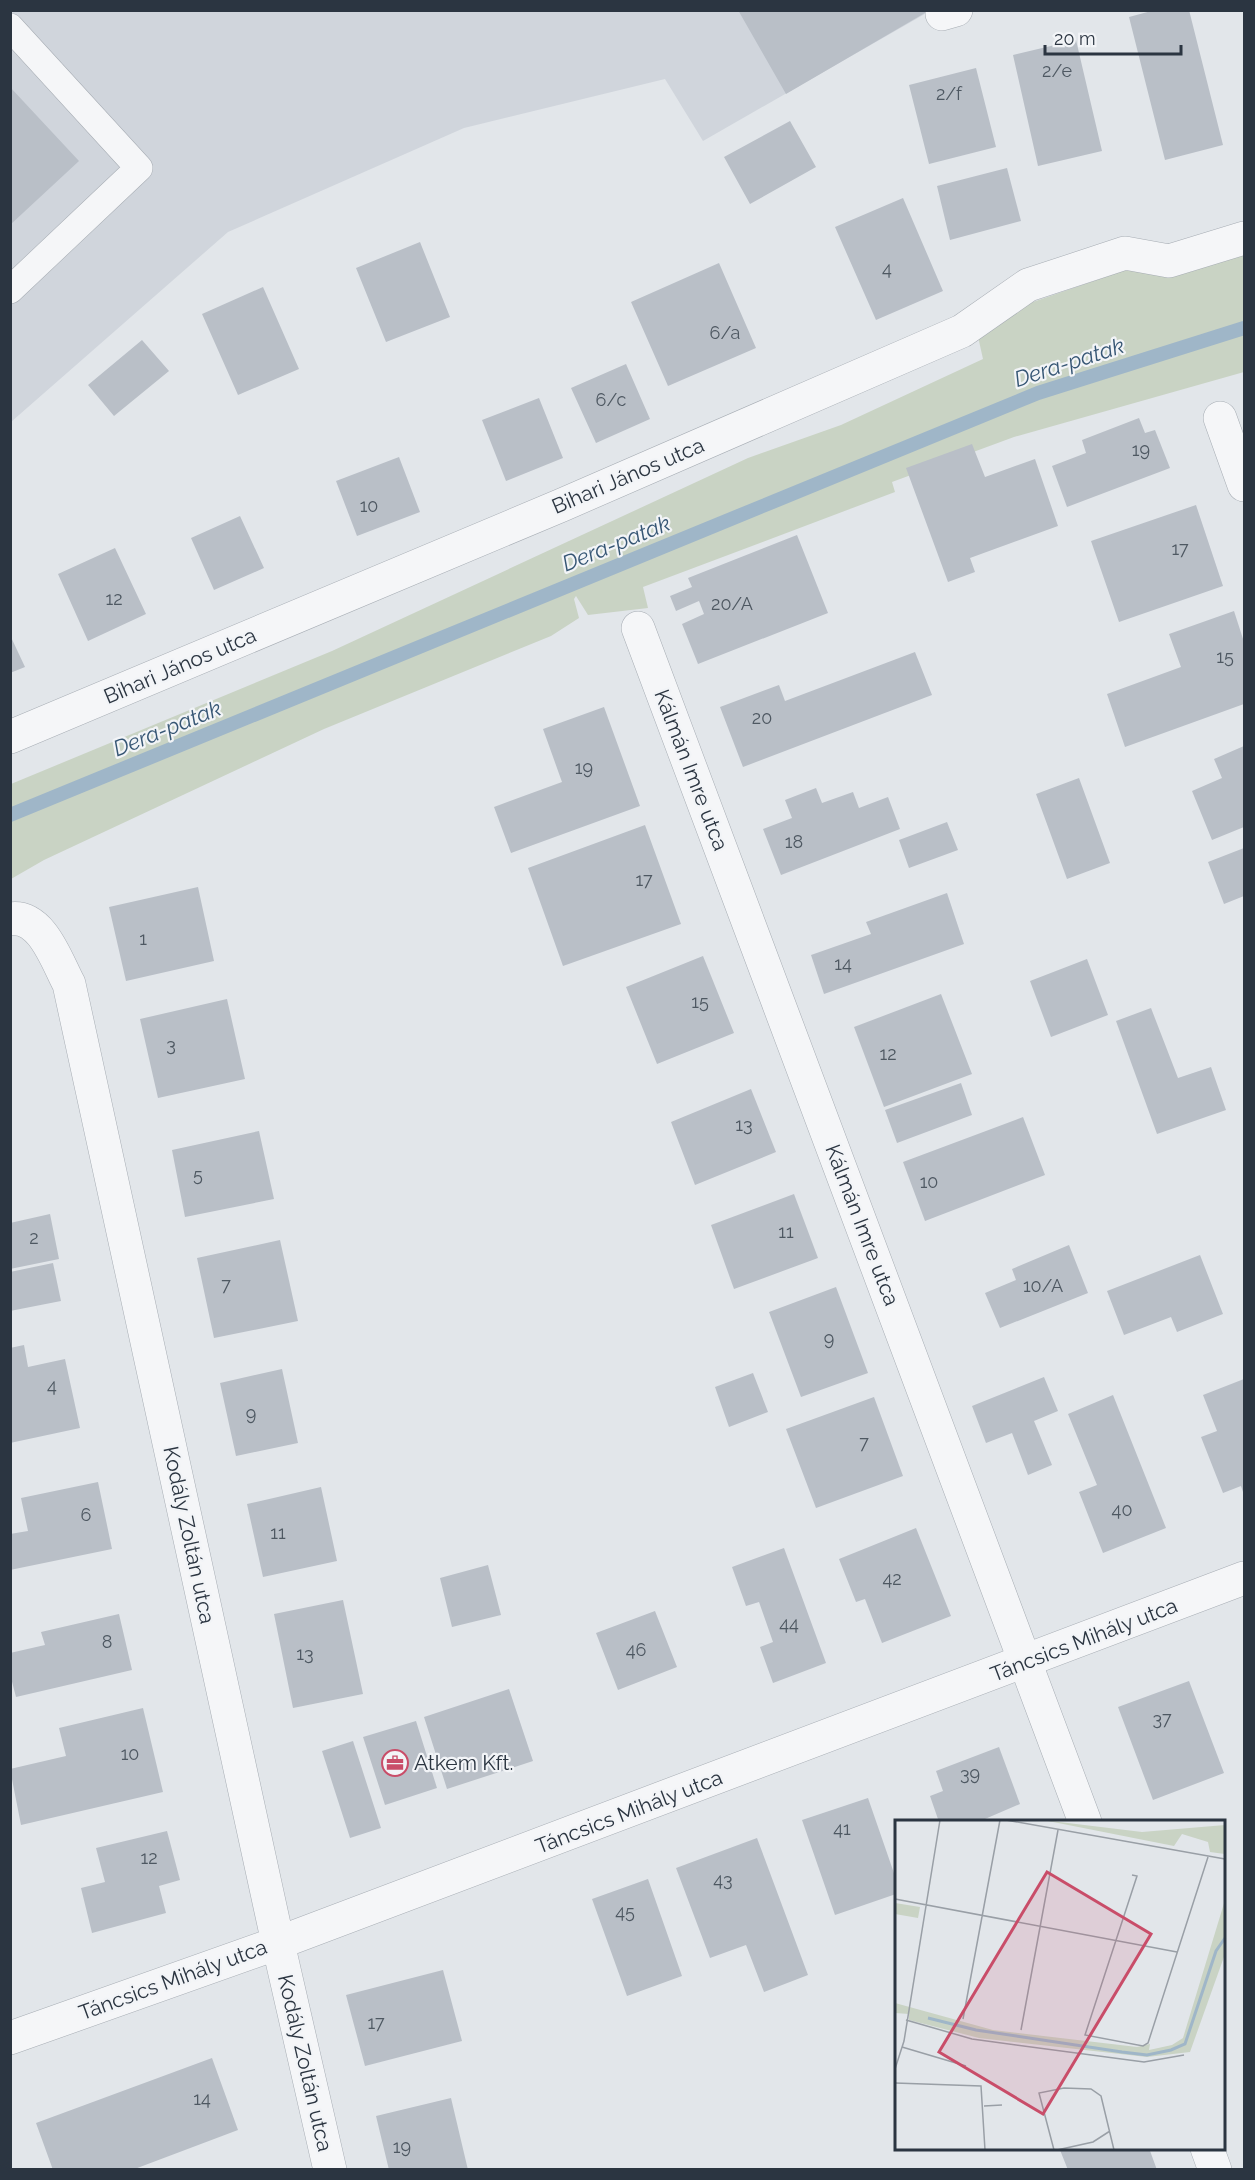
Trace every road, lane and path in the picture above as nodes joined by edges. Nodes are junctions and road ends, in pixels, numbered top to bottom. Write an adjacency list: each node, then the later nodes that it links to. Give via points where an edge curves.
1 (10, 27): 3 (lane, via 139,168)
2 (1245, 238): 7 (street, Bihari János utca, via 1169,261 1125,253 1028,285 962,331 562,505)
3 (10, 290)
4 (1220, 418): 5 (street)
5 (1245, 485)
6 (638, 628): 10 (street, Kálmán Imre utca)
7 (10, 737)
8 (15, 918): 12 (street, Kodály Zoltán utca, via 39,930 69,984)
9 (1245, 1578): 10 (street, Táncsics Mihály utca)
10 (1026, 1663): 11 (street, Kálmán Imre utca); 12 (street, Táncsics Mihály utca)
11 (1085, 1820)
12 (278, 1943): 13 (street, Táncsics Mihály utca); 15 (street, Kodály Zoltán utca)
13 (10, 2038)
14 (1208, 2150): 16 (street)
15 (330, 2169)
16 (1215, 2169)

